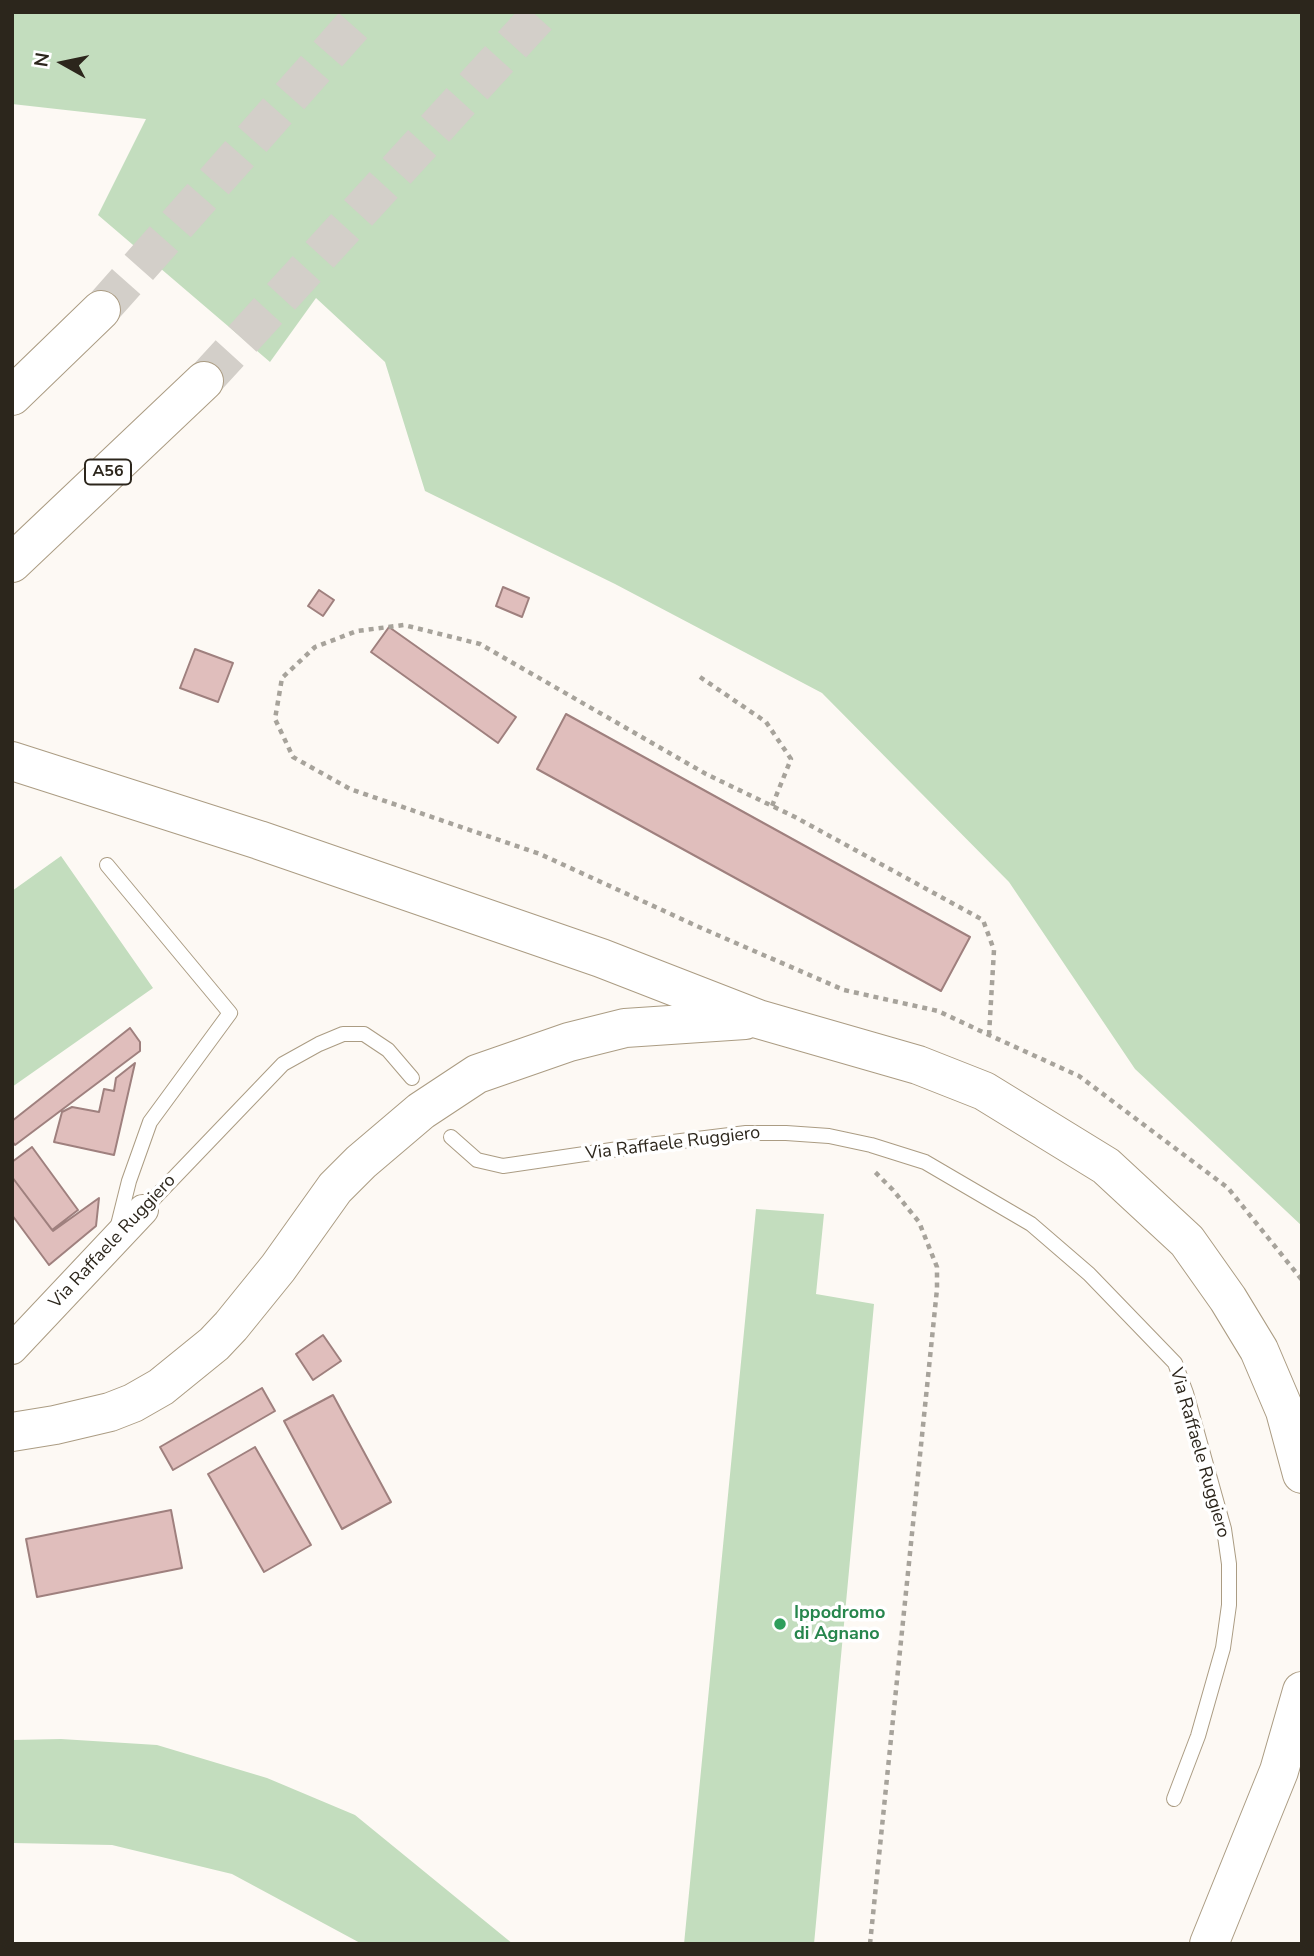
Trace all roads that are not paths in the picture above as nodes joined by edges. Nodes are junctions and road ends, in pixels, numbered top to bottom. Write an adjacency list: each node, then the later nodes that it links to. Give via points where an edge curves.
1 (101, 310): 3 (highway)
2 (204, 381): 4 (highway, A56)
3 (12, 396)
4 (12, 564)
5 (12, 761): 7 (highway, via 601,958)
6 (107, 865): 11 (lane, via 230,1013 150,1122)
7 (758, 1019): 13 (highway, via 625,1028 477,1073 388,1138 335,1188 278,1268 214,1344 161,1387 133,1403 85,1419); 14 (highway, via 950,1076 984,1091 1106,1166 1187,1241 1228,1298 1259,1350 1286,1411)
8 (412, 1078): 10 (lane, Via Raffaele Ruggiero, via 388,1050 364,1034 343,1034 319,1044 283,1064)
9 (451, 1137): 16 (lane, Via Raffaele Ruggiero, via 477,1160 503,1166 746,1133 829,1136 925,1162 1031,1224 1089,1273 1175,1363 1221,1517 1229,1564 1229,1605 1216,1679)
10 (144, 1210): 11 (street, Via Raffaele Ruggiero)
11 (114, 1241): 12 (street, Via Raffaele Ruggiero)
12 (12, 1349)
13 (12, 1432)
14 (1302, 1474)
15 (1302, 1691): 17 (highway, via 1279,1771)
16 (1174, 1799)
17 (1209, 1944)

